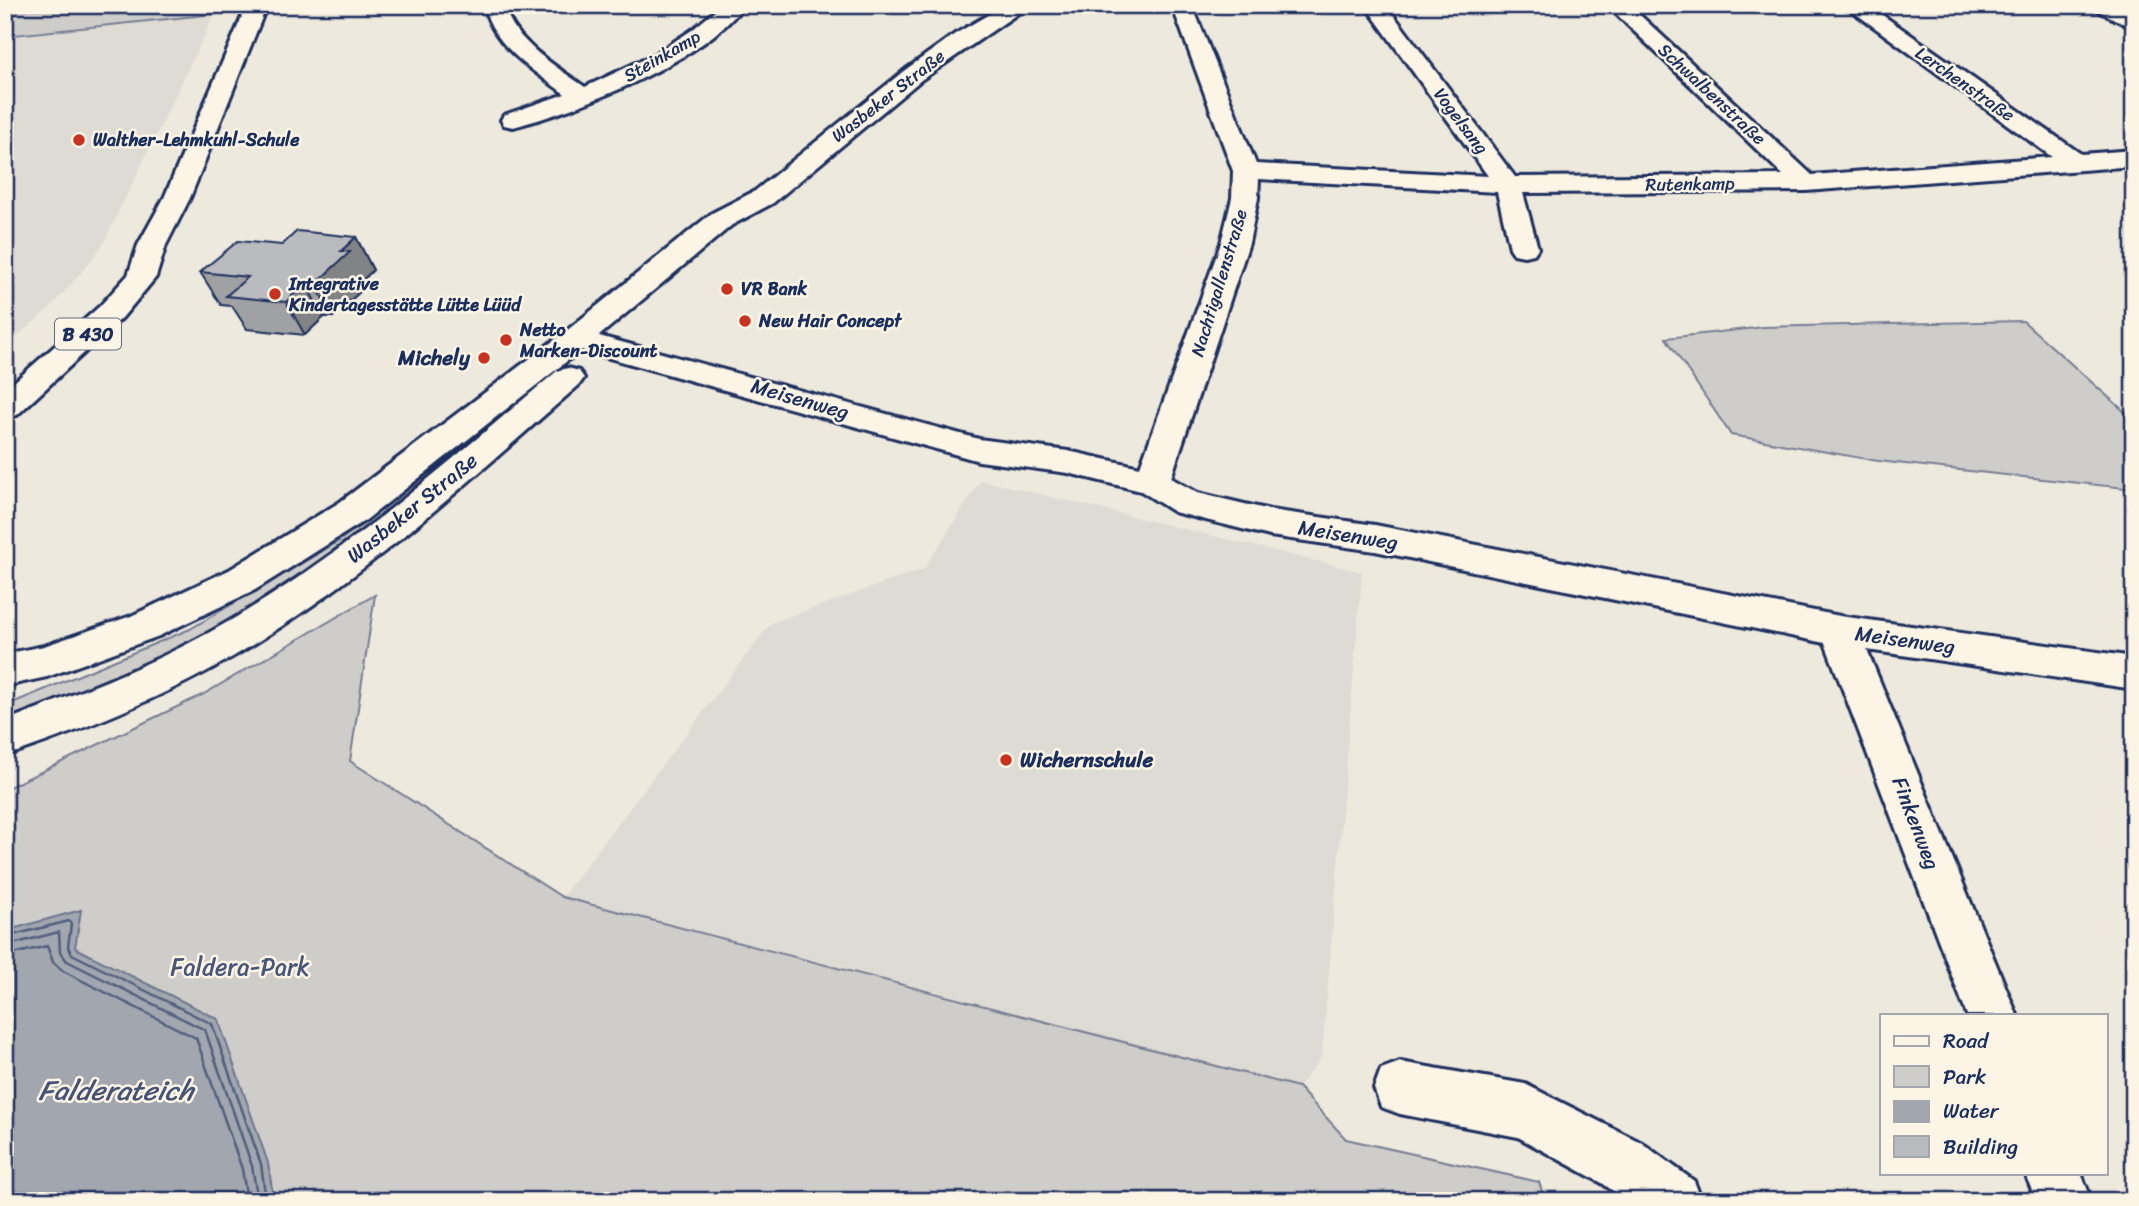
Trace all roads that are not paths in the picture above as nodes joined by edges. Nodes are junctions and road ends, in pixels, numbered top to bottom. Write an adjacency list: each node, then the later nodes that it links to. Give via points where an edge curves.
1 (257, 5): 18 (street, B 430, via 177,198)
2 (494, 5): 11 (street, via 505,32)
3 (734, 5): 11 (street, Steinkamp, via 695,40 628,78)
4 (1020, 5): 20 (street, Wasbeker Straße, via 914,75 764,197 748,224)
5 (1182, 5): 15 (street, Nachtigallenstraße)
6 (1375, 5): 17 (street, Vogelsang)
7 (1617, 5): 16 (street, Schwalbenstraße)
8 (1854, 5): 14 (street, Lerchenstraße)
9 (2102, 5): 10 (street)
10 (2134, 23)
11 (583, 96): 12 (street, Steinkamp)
12 (513, 120)
13 (2134, 158): 14 (street, Rutenkamp)
14 (2077, 163): 16 (street, Rutenkamp)
15 (1246, 171): 17 (street, Rutenkamp); 23 (street, Nachtigallenstraße, via 1236,243)
16 (1806, 183): 17 (street, Rutenkamp)
17 (1508, 185): 19 (street, Vogelsang)
18 (152, 245): 21 (street, B 430); 22 (street, B 430, via 142,277 111,312)
19 (1524, 248)
20 (590, 343): 23 (street, Meisenweg, via 979,450 1069,462); 25 (street, Wasbeker Straße, via 353,511 242,580 145,626 47,661); 27 (street, Wasbeker Straße, via 394,526 327,577 249,629 138,686)
21 (5, 378)
22 (5, 408)
23 (1152, 482): 24 (street, Meisenweg, via 1187,503 1270,523 1375,538)
24 (1840, 631): 26 (street, Meisenweg); 28 (street, Finkenweg)
25 (5, 670)
26 (2134, 673)
27 (5, 739)
28 (1992, 1014)
29 (1400, 1088): 31 (street, via 1525,1111 1622,1163)
30 (2053, 1174): 32 (street)
31 (1674, 1201)
32 (2064, 1201)

